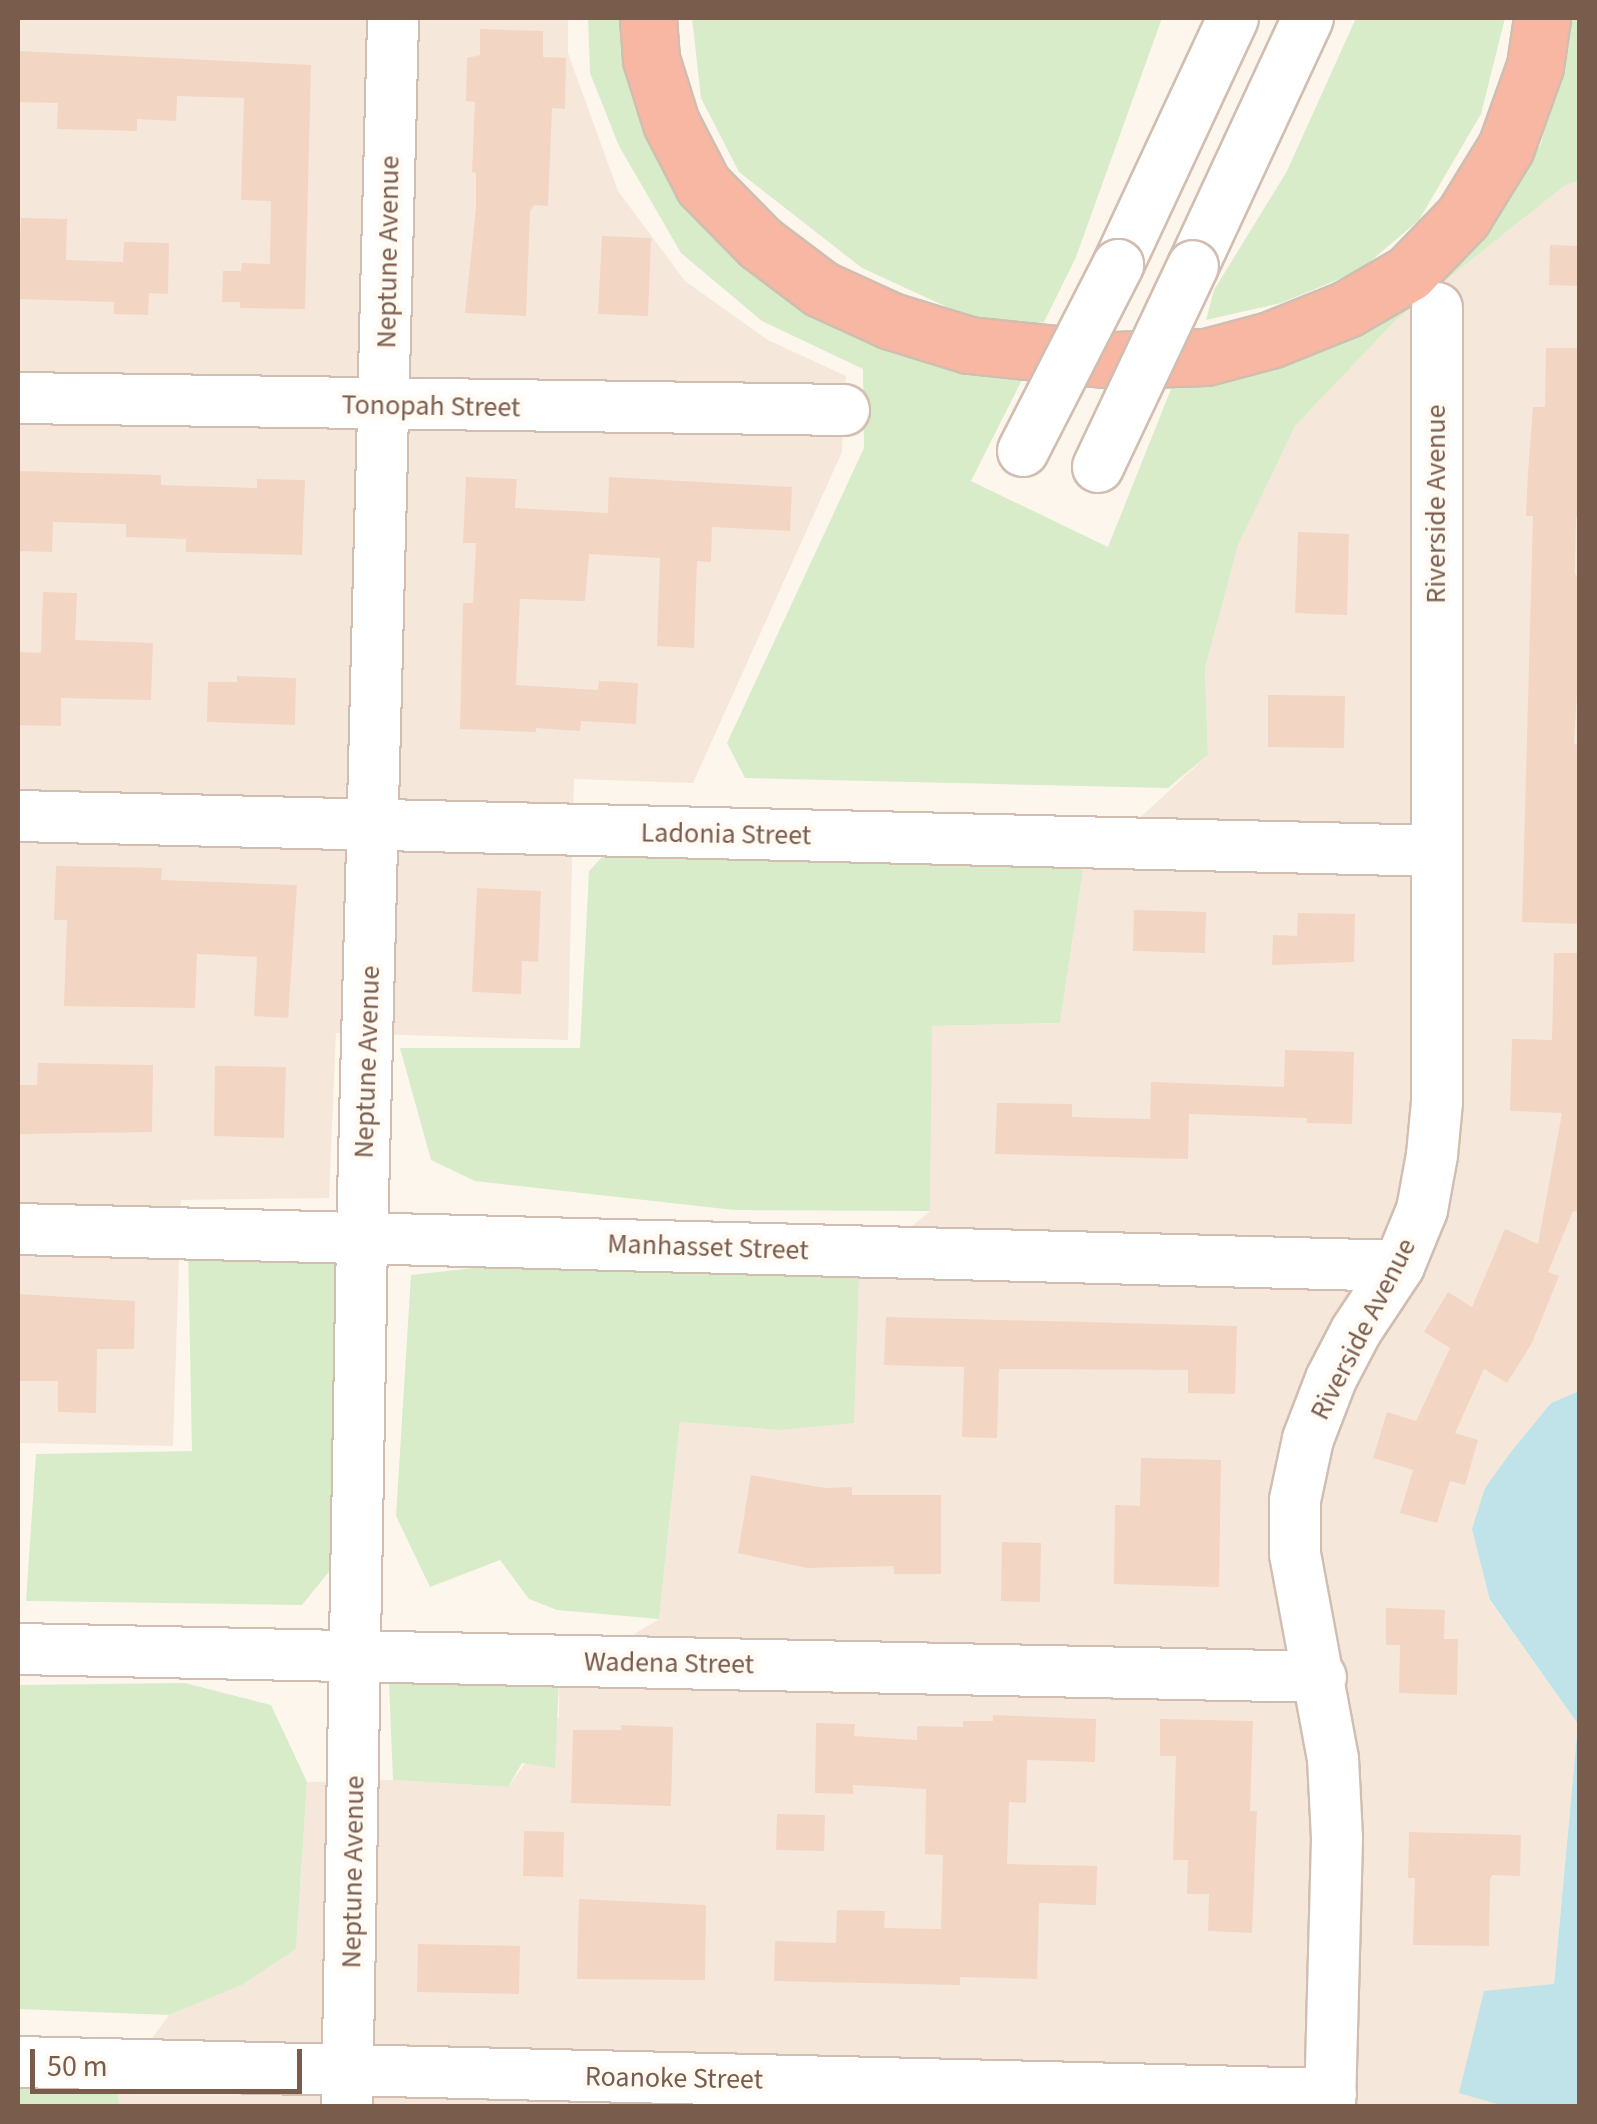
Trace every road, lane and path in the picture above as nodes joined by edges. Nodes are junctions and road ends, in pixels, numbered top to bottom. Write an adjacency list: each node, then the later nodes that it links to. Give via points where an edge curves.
1 (393, 18): 8 (street, Neptune Avenue)
2 (648, 18): 5 (highway, via 651,59 671,124 704,184 760,243 821,289 969,345 1115,360 1206,357 1270,340 1348,309 1409,272 1463,216 1506,147 1535,66)
3 (1233, 18): 10 (street, bridge)
4 (1308, 18): 11 (street, bridge)
5 (1542, 18)
6 (1436, 308): 14 (street, Riverside Avenue)
7 (18, 398): 8 (street, Tonopah Street)
8 (386, 406): 9 (street, Tonopah Street); 13 (street, Neptune Avenue)
9 (844, 410)
10 (1022, 451)
11 (1098, 467)
12 (18, 816): 13 (street, Ladonia Street)
13 (374, 825): 14 (street, Ladonia Street); 16 (street, Neptune Avenue)
14 (1436, 851): 17 (street, Riverside Avenue, via 1432,1154 1422,1210)
15 (18, 1229): 16 (street, Manhasset Street)
16 (362, 1237): 17 (street, Manhasset Street); 19 (street, Neptune Avenue)
17 (1399, 1266): 20 (street, Riverside Avenue, via 1331,1378 1295,1500 1294,1554)
18 (18, 1649): 19 (street, Wadena Street)
19 (358, 1656): 20 (street, Wadena Street); 22 (street, Neptune Avenue)
20 (1320, 1677): 23 (street, Riverside Avenue, via 1336,1838)
21 (18, 2062): 22 (street, Roanoke Street)
22 (348, 2088): 23 (street, Roanoke Street)
23 (1330, 2100)

